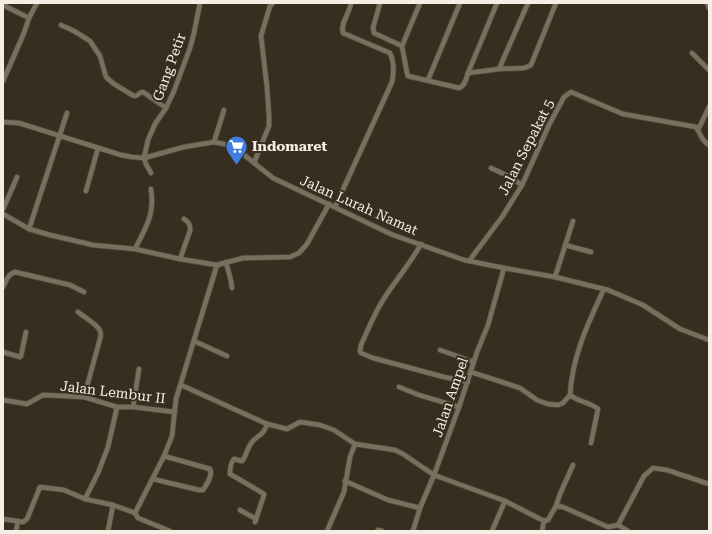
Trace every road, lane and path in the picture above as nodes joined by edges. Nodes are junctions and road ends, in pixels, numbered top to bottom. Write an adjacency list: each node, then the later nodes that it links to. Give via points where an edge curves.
1 (37, 3): 14 (street)
2 (200, 3): 24 (street, Gang Petir, via 190,48)
3 (273, 3): 34 (street, via 260,36 269,126)
4 (351, 3): 42 (street, via 342,28 343,33 390,53 393,78)
5 (380, 3): 16 (street, via 374,33)
6 (420, 3): 16 (street)
7 (460, 3): 21 (street)
8 (497, 3): 20 (street)
9 (528, 3): 18 (street)
10 (556, 3): 18 (street, via 531,65 524,68)
11 (707, 3): 13 (street)
12 (3, 5): 14 (street)
13 (709, 8)
14 (29, 18): 22 (street)
15 (61, 25): 24 (street, via 90,41 100,56 106,77 114,84 134,96 143,92)
16 (402, 46): 21 (street, via 408,76)
17 (692, 53): 19 (street)
18 (499, 69): 20 (street)
19 (709, 70)
20 (468, 73): 21 (street, via 464,85 459,88)
21 (428, 80)
22 (3, 81)
23 (709, 107): 28 (street)
24 (166, 108): 33 (street, Gang Petir, via 151,132)
25 (224, 110): 30 (street)
26 (67, 113): 29 (street)
27 (3, 122): 29 (street, Jalan Lurah Namat, via 19,123)
28 (698, 130): 31 (street); 38 (street, Jalan Sepakat 5, via 688,125 623,114 571,92 564,97)
29 (59, 136): 32 (street, Jalan Lurah Namat); 47 (street)
30 (214, 142): 33 (street, Jalan Lurah Namat); 34 (street, Jalan Lurah Namat, via 233,146)
31 (709, 145)
32 (98, 148): 33 (street, Jalan Lurah Namat); 40 (street)
33 (144, 158): 36 (street)
34 (254, 163): 41 (street, Jalan Lurah Namat, via 273,178)
35 (491, 168): 38 (street)
36 (150, 173)
37 (17, 177): 43 (street)
38 (522, 185): 53 (street, Jalan Sepakat 5)
39 (151, 189): 50 (street, via 151,214)
40 (86, 191)
41 (329, 204): 42 (street, Jalan Lurah Namat); 54 (street, via 307,244 299,253)
42 (335, 207): 48 (street, Jalan Lurah Namat, via 393,235)
43 (3, 209)
44 (3, 214): 47 (street)
45 (184, 219): 52 (street, via 191,227)
46 (574, 221): 49 (street)
47 (29, 229): 50 (street, via 93,245)
48 (422, 244): 53 (street, Jalan Lurah Namat); 72 (street, via 383,300 360,351 373,358)
49 (565, 245): 51 (street); 57 (street)
50 (135, 249): 52 (street)
51 (591, 252)
52 (180, 260): 55 (street)
53 (469, 261): 56 (street, Jalan Lurah Namat)
54 (226, 262): 55 (street); 59 (street)
55 (217, 265): 65 (street)
56 (504, 268): 57 (street, Jalan Lurah Namat); 69 (street, Jalan Ampel, via 488,325)
57 (555, 277): 60 (street, Jalan Lurah Namat)
58 (3, 287): 61 (street, via 8,276 15,272 70,285)
59 (232, 288)
60 (604, 289): 64 (street, Jalan Lurah Namat, via 643,305 680,328); 75 (street, via 578,350)
61 (84, 292)
62 (78, 312): 76 (street, via 96,326 101,334)
63 (26, 332): 67 (street, via 22,355)
64 (709, 340)
65 (194, 341): 68 (street); 73 (street)
66 (440, 350): 69 (street)
67 (3, 352)
68 (227, 356)
69 (474, 362): 71 (street, Jalan Ampel)
70 (139, 369): 79 (street)
71 (471, 372): 72 (street, Jalan Ampel); 75 (street, via 520,388 548,404 563,403)
72 (468, 382): 80 (street, Jalan Ampel)
73 (181, 385): 81 (street); 82 (street)
74 (399, 387): 80 (street)
75 (570, 395): 83 (street, via 598,409)
76 (84, 397): 77 (street, Jalan Lembur II, via 43,395 27,404); 78 (street, Jalan Lembur II)
77 (3, 400)
78 (117, 407): 79 (street, Jalan Lembur II); 91 (street, via 108,447)
79 (133, 407): 81 (street, Jalan Lembur II)
80 (459, 407): 87 (street, Jalan Ampel)
81 (175, 412): 85 (street, via 172,436)
82 (267, 424): 84 (street, via 287,429 300,422 320,424); 96 (street, via 263,434 250,444 243,460 234,459 231,462 230,474 264,494 256,521)
83 (591, 443)
84 (355, 444): 87 (street, via 395,450); 89 (street)
85 (164, 456): 88 (street); 88 (street, via 210,469 212,474 208,483 203,490 199,490)
86 (573, 466): 94 (street)
87 (434, 475): 92 (street); 95 (street, Jalan Ampel)
88 (153, 479): 97 (street)
89 (345, 481): 95 (street, via 388,500); 106 (street, via 344,492)
90 (709, 484): 101 (street, via 654,468 644,476)
91 (85, 499): 93 (street); 100 (street, via 64,490 40,487 27,519 23,522)
92 (505, 501): 99 (street); 108 (street)
93 (112, 505): 97 (street); 104 (street)
94 (556, 506): 99 (street, via 548,520); 102 (street)
95 (420, 508): 107 (street, Jalan Ampel)
96 (240, 510)
97 (135, 513): 105 (street, via 138,518)
98 (3, 519): 100 (street)
99 (544, 520): 109 (street)
100 (18, 521): 103 (street)
101 (618, 525): 102 (street); 110 (street)
102 (607, 529)
103 (16, 531)
104 (108, 531)
105 (170, 531)
106 (327, 531)
107 (413, 531)
108 (492, 531)
109 (542, 531)
110 (628, 531)

